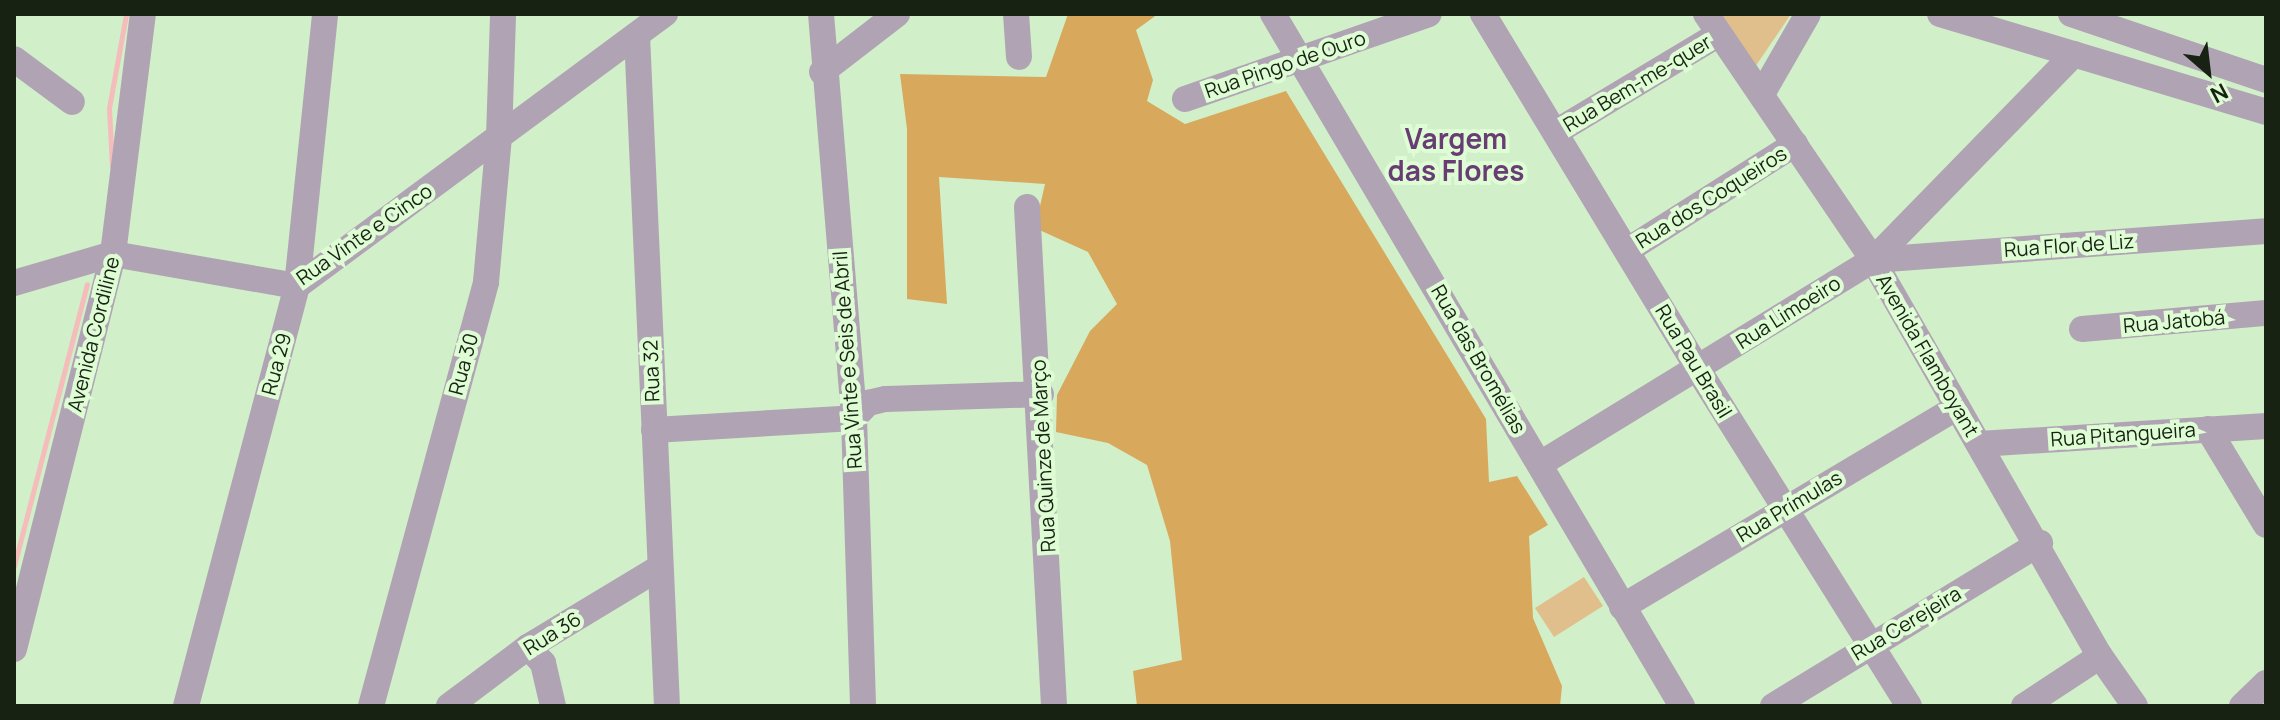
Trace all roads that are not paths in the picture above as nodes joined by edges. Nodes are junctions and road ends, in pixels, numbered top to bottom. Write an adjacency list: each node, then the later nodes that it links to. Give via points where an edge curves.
1 (143, 14): 33 (street, Avenida Cordiline)
2 (325, 14): 36 (street, Rua 29)
3 (503, 14): 28 (street, Rua 30)
4 (665, 14): 16 (street, Rua Vinte e Cinco)
5 (821, 14): 21 (street, Rua Vinte e Seis de Abril)
6 (897, 14): 21 (street)
7 (1016, 14): 18 (street)
8 (1273, 14): 19 (street, Rua das Bromélias)
9 (1429, 14): 19 (street, Rua Pingo de Ouro)
10 (1483, 14): 27 (street, Rua Pau Brasil)
11 (1808, 14): 23 (street)
12 (1940, 14): 17 (street)
13 (2071, 14): 14 (street)
14 (2106, 18): 22 (street)
15 (1712, 24): 23 (street, Avenida Flamboyant); 27 (street, Rua Bem-me-quer)
16 (637, 35): 28 (street, Rua Vinte e Cinco); 45 (street, Rua 32)
17 (2074, 54): 26 (street); 34 (street, Rua Limoeiro)
18 (1019, 57)
19 (1303, 58): 24 (street, Rua Pingo de Ouro); 47 (street, Rua das Bromélias)
20 (14, 59): 25 (street)
21 (822, 72): 42 (street, Rua Vinte e Seis de Abril)
22 (2266, 80)
23 (1762, 94): 29 (street, Avenida Flamboyant)
24 (1185, 99)
25 (72, 102)
26 (2266, 112)
27 (1556, 132): 32 (street, Rua Pau Brasil)
28 (499, 137): 36 (street, Rua Vinte e Cinco); 59 (street, Rua 30, via 486,282)
29 (1795, 144): 32 (street, Rua dos Coqueiros); 34 (street, Avenida Flamboyant)
30 (1027, 207): 40 (street, Rua Quinze de Março)
31 (2266, 231): 34 (street, Rua Flor de Liz)
32 (1628, 250): 39 (street, Rua Pau Brasil)
33 (113, 254): 35 (street, Rua Vinte e Cinco); 36 (street, Rua Vinte e Cinco); 55 (street, Avenida Cordiline)
34 (1873, 260): 39 (street, Rua Limoeiro); 41 (street, Avenida Flamboyant)
35 (15, 282)
36 (297, 286): 58 (street, Rua 29)
37 (2266, 313): 38 (street, Rua Jatobá)
38 (2082, 329)
39 (1697, 368): 47 (street, Rua Limoeiro); 48 (street, Rua Pau Brasil)
40 (1041, 394): 42 (street, via 886,399 868,403); 64 (street, Rua Quinze de Março)
41 (1957, 407): 46 (street, Avenida Flamboyant); 48 (street, Rua Prímulas)
42 (854, 418): 45 (street); 63 (street, Rua Vinte e Seis de Abril)
43 (2266, 426): 44 (street, Rua Pitangueira)
44 (2208, 429): 46 (street, Rua Pitangueira); 49 (street)
45 (654, 430): 51 (street, Rua 32)
46 (1979, 444): 50 (street, Avenida Flamboyant)
47 (1540, 464): 52 (street, Rua das Bromélias)
48 (1785, 509): 52 (street, Rua Prímulas); 53 (street, Rua Pau Brasil)
49 (2266, 525)
50 (2040, 543): 53 (street, Rua Cerejeira); 56 (street, Avenida Flamboyant)
51 (659, 568): 54 (street, Rua 36); 62 (street, Rua 32)
52 (1622, 607): 65 (street, Rua das Bromélias)
53 (1869, 645): 66 (street, Rua Cerejeira); 67 (street, Rua Pau Brasil)
54 (528, 647): 60 (street, Rua 36); 61 (street, via 543,663)
55 (14, 649)
56 (2100, 656): 68 (street); 69 (street, Avenida Flamboyant)
57 (2266, 683): 70 (street)
58 (186, 706)
59 (371, 706)
60 (449, 706)
61 (553, 706)
62 (667, 706)
63 (863, 706)
64 (1054, 706)
65 (1682, 706)
66 (1773, 706)
67 (1909, 706)
68 (2024, 706)
69 (2135, 706)
70 (2242, 706)

